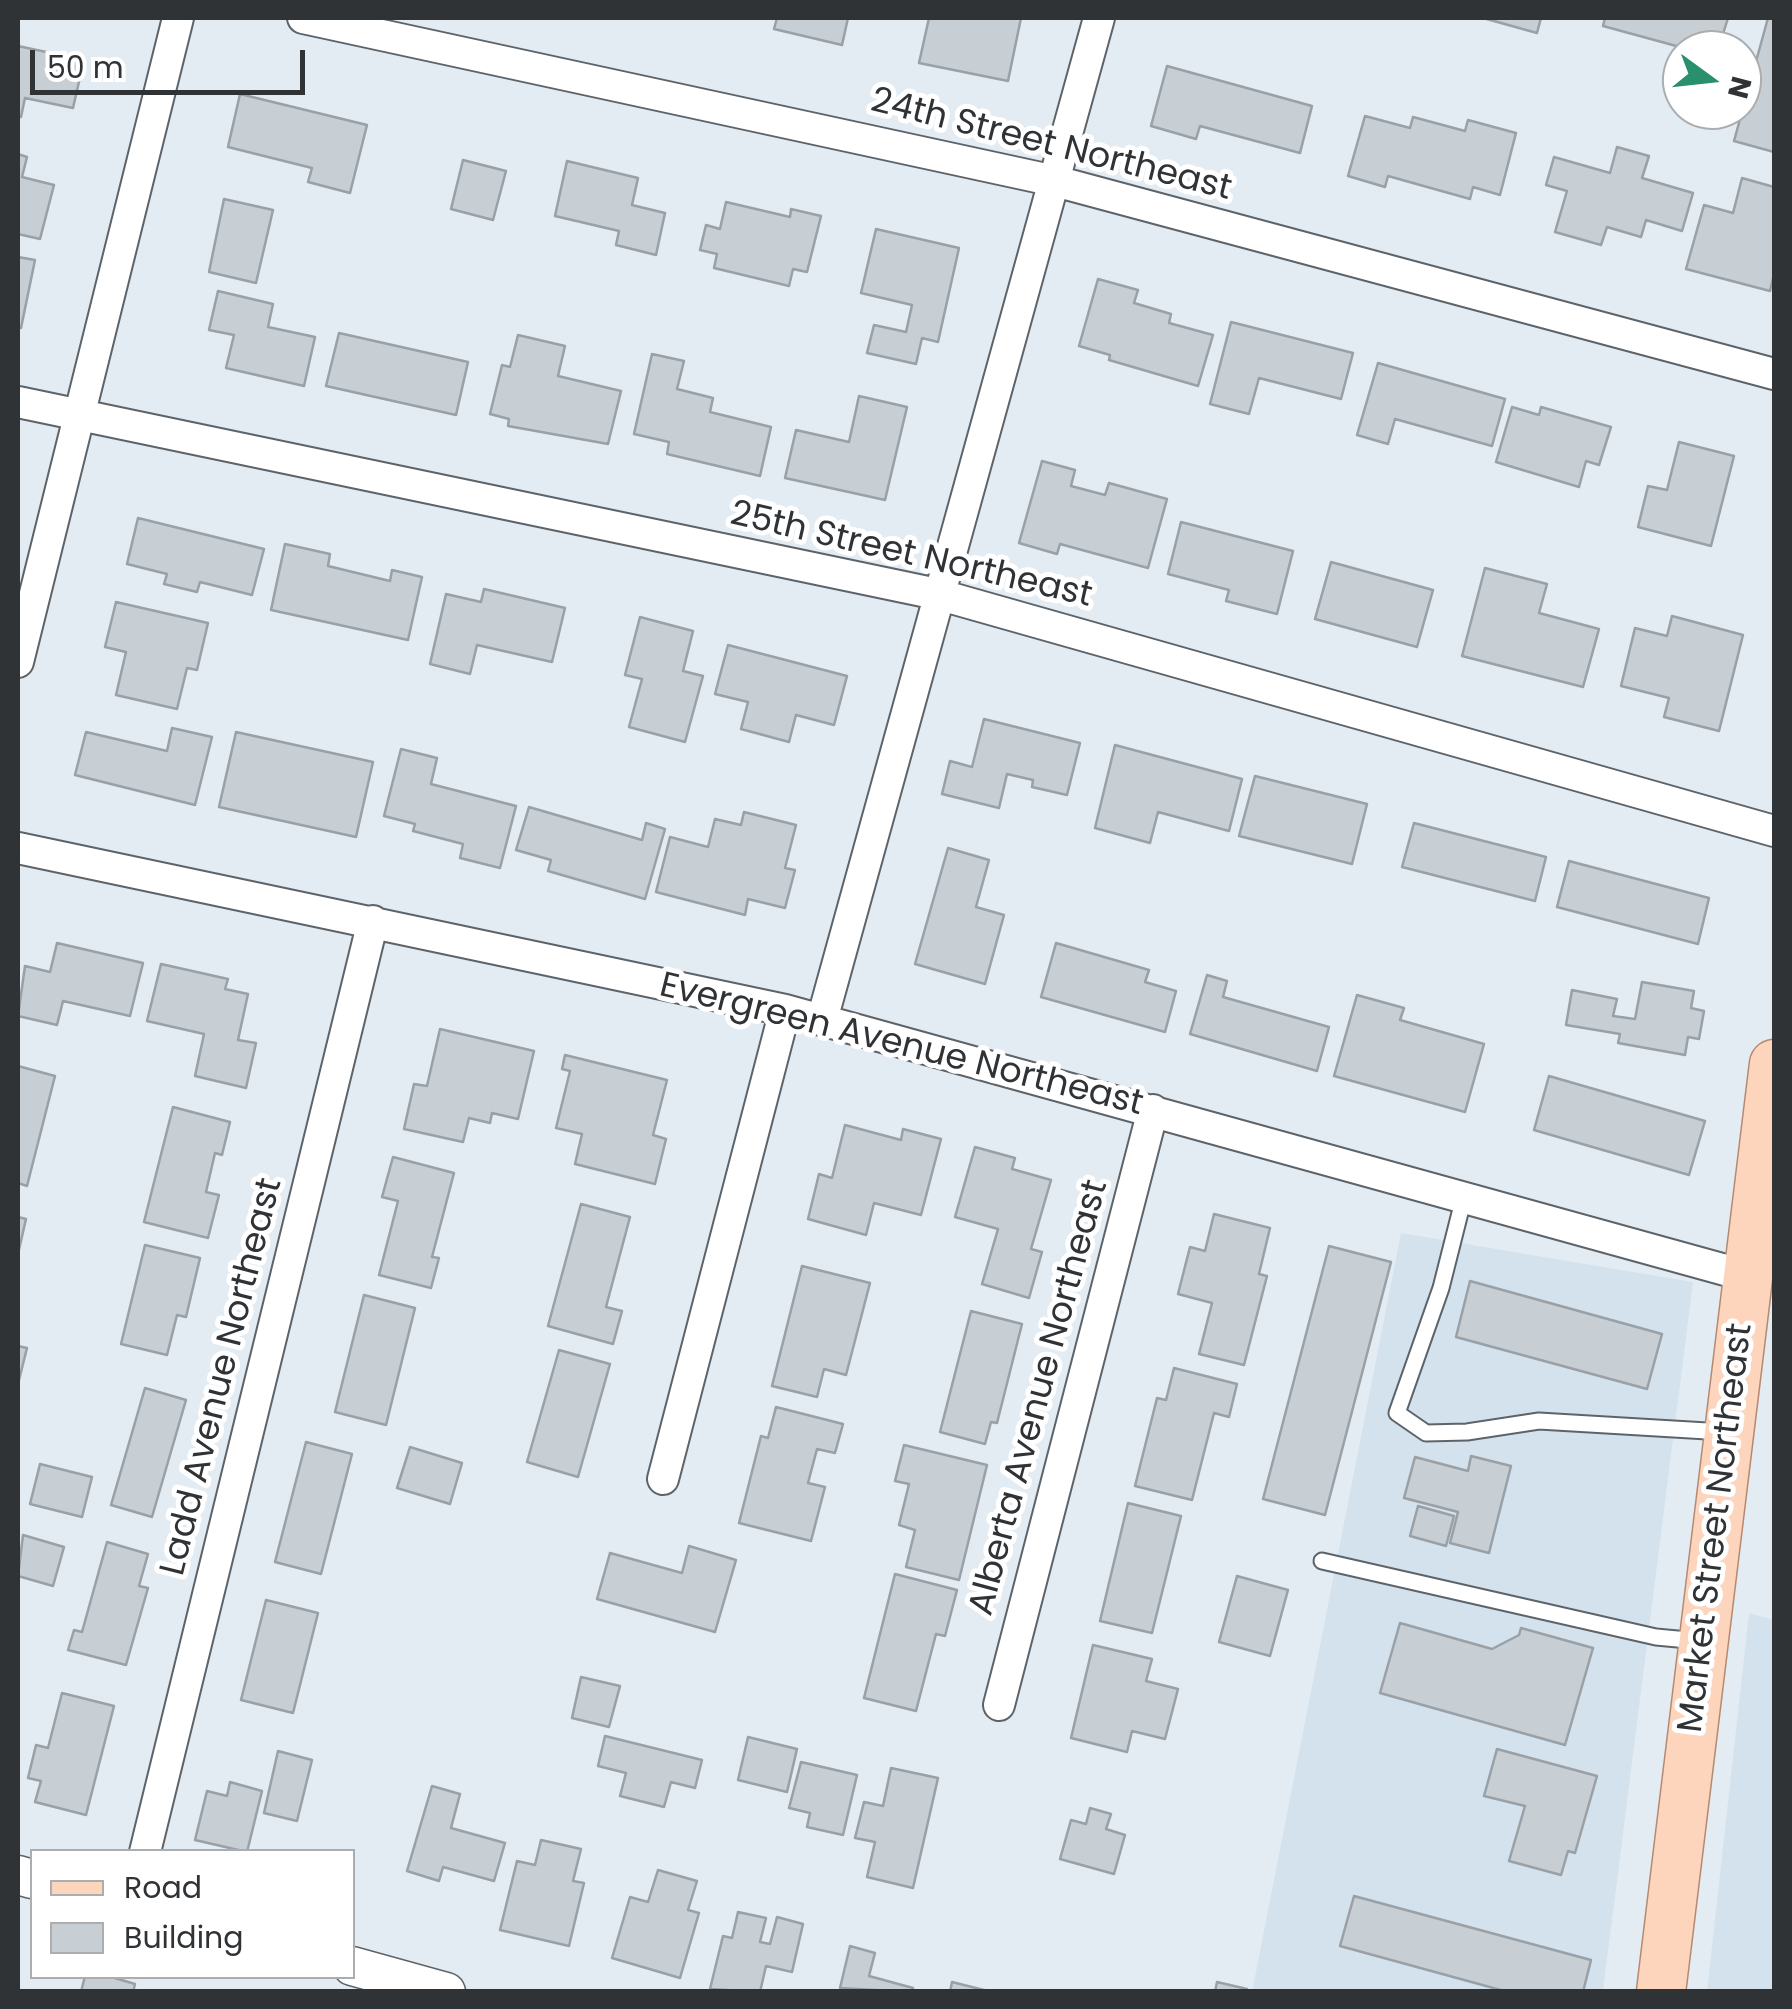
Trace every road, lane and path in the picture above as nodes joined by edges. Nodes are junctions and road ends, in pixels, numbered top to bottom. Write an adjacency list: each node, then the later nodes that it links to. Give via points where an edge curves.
1 (178, 18): 7 (street)
2 (303, 18): 4 (street, 24th Street Northeast)
3 (1099, 18): 4 (street)
4 (1055, 181): 5 (street, 24th Street Northeast); 8 (street)
5 (1774, 374)
6 (18, 402): 7 (street, 25th Street Northeast)
7 (80, 414): 8 (street, 25th Street Northeast); 9 (street)
8 (937, 594): 10 (street, 25th Street Northeast); 14 (street)
9 (18, 662)
10 (1774, 832)
11 (18, 848): 12 (street, Evergreen Avenue Northeast)
12 (373, 921): 13 (street, Evergreen Avenue Northeast); 24 (street, Ladd Avenue Northeast)
13 (784, 1010): 14 (street, Evergreen Avenue Northeast); 20 (street)
14 (822, 1020): 16 (street, Evergreen Avenue Northeast)
15 (1774, 1064): 18 (main road, Market Street Northeast)
16 (1153, 1110): 17 (street, Evergreen Avenue Northeast); 23 (street, Alberta Avenue Northeast)
17 (1464, 1196): 18 (street, Evergreen Avenue Northeast); 19 (lane, via 1442,1288 1397,1413 1426,1432 1539,1421)
18 (1761, 1281): 19 (main road, Market Street Northeast)
19 (1728, 1433): 22 (main road, Market Street Northeast)
20 (664, 1478)
21 (1322, 1561): 22 (lane, via 1656,1638)
22 (1703, 1641): 27 (main road, Market Street Northeast)
23 (1000, 1705)
24 (146, 1849)
25 (355, 1967): 26 (street)
26 (446, 1992)
27 (1661, 1992)

